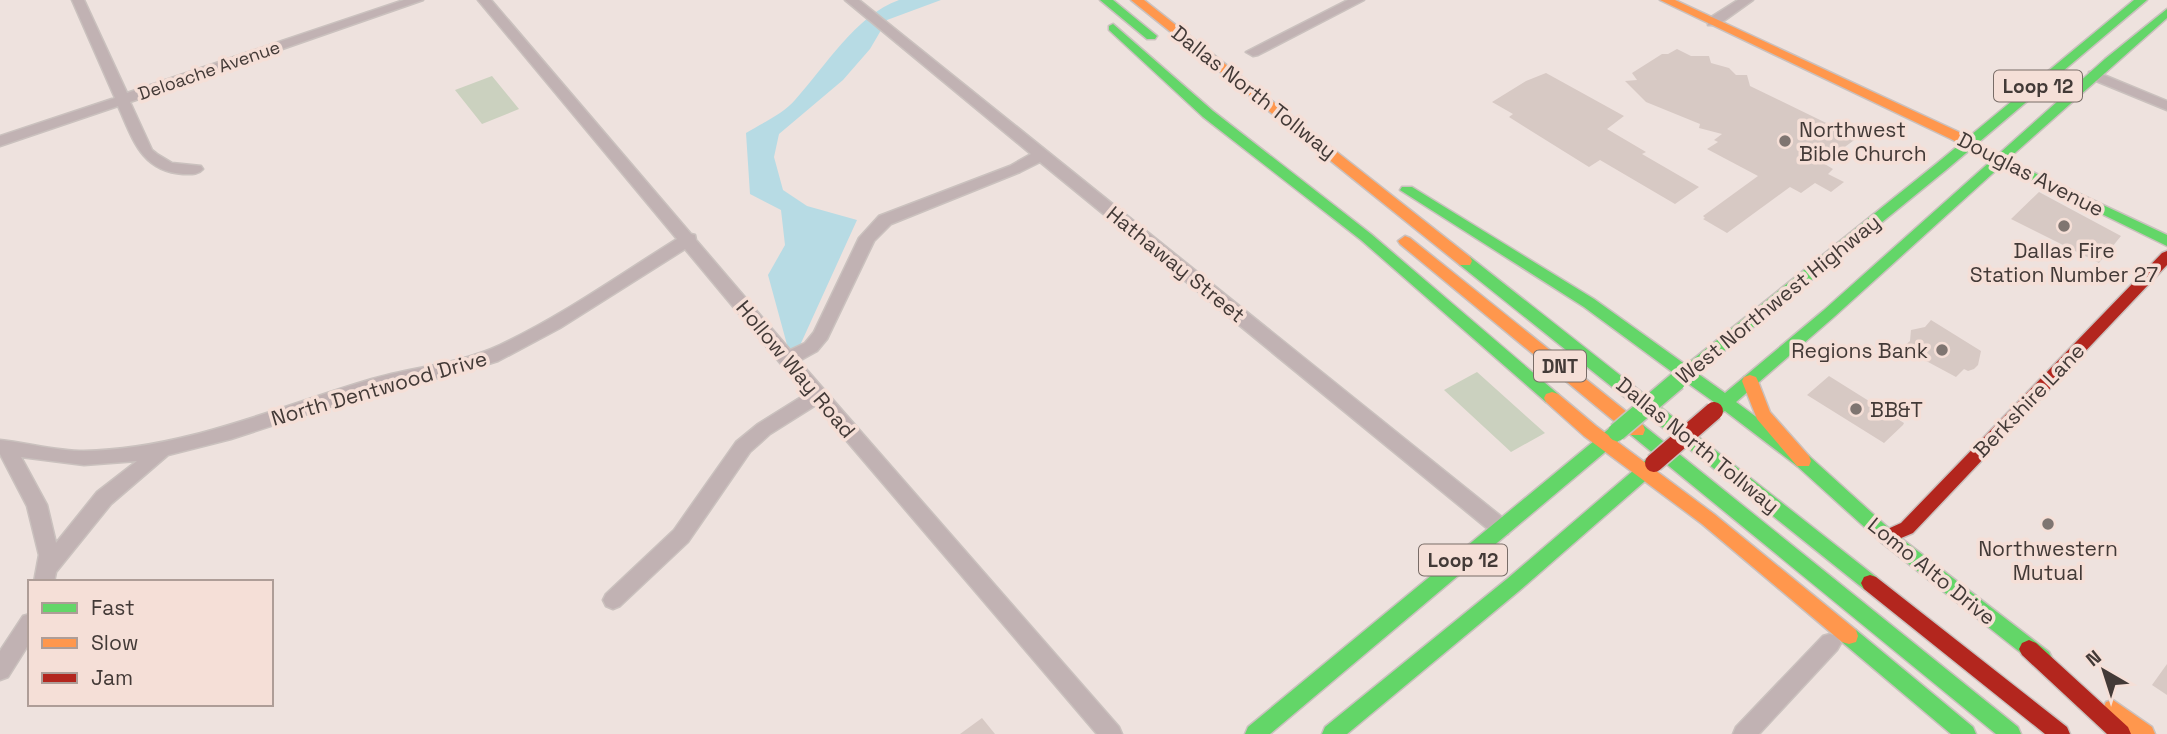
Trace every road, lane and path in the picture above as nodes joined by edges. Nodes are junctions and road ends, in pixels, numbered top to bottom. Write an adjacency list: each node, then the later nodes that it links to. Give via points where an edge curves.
1 (78, 0): 17 (street)
2 (417, 0): 17 (street, Deloache Avenue)
3 (484, 0): 29 (street, Hollow Way Road)
4 (851, 0): 23 (street, Hathaway Street)
5 (1137, 0): 18 (main road, Dallas North Tollway / DNT)
6 (1358, 0): 15 (street)
7 (1666, 0): 13 (main road, Douglas Avenue)
8 (1690, 0): 13 (main road, Douglas Avenue)
9 (1748, 0): 13 (street)
10 (2141, 0): 20 (main road, West Northwest Highway / Loop 12)
11 (1100, 5): 14 (main road, Dallas North Tollway); 37 (main road, via 1208,114 1367,237)
12 (2164, 11): 16 (main road, West Northwest Highway / Loop 12)
13 (1718, 19): 20 (main road, Douglas Avenue)
14 (1168, 50)
15 (1253, 52)
16 (2094, 75): 19 (street); 22 (main road, West Northwest Highway / Loop 12)
17 (121, 100): 21 (street, Deloache Avenue); 25 (street, via 146,152 157,163 168,169)
18 (1273, 106): 33 (main road, Lomo Alto Drive, via 1589,303); 56 (main road, Dallas North Tollway / DNT)
19 (2167, 106)
20 (1974, 139): 22 (main road, Douglas Avenue); 24 (main road, West Northwest Highway / Loop 12)
21 (0, 141)
22 (2004, 154): 26 (main road, West Northwest Highway / Loop 12); 27 (main road, Douglas Avenue); 30 (main road, Douglas Avenue)
23 (1041, 155): 32 (street, via 885,220 867,238 821,335 811,347); 42 (street, Hathaway Street)
24 (1941, 167): 26 (main road); 33 (main road, West Northwest Highway / Loop 12)
25 (195, 169)
26 (1972, 183): 34 (main road, West Northwest Highway / Loop 12)
27 (2167, 224)
28 (1389, 228): 55 (main road, Dallas North Tollway / DNT)
29 (689, 239): 32 (street, Hollow Way Road); 39 (street, North Dentwood Drive, via 506,350 454,370 389,381 244,429)
30 (2167, 241)
31 (2167, 256): 43 (main road, Berkshire Lane, via 1907,528)
32 (787, 360): 35 (street, Hollow Way Road)
33 (1682, 377): 36 (main road, Lomo Alto Drive); 37 (main road, West Northwest Highway / Loop 12, bridge)
34 (1750, 381): 36 (main road, West Northwest Highway / Loop 12); 40 (main road, via 1766,420)
35 (817, 396): 45 (street, via 743,447 681,537); 50 (street, Hollow Way Road)
36 (1719, 407): 40 (main road, Lomo Alto Drive); 41 (main road, West Northwest Highway / Loop 12, bridge)
37 (1604, 442): 41 (main road); 42 (main road, West Northwest Highway / Loop 12)
38 (3, 447): 39 (street, North Dentwood Drive, via 82,458); 44 (street, via 37,505 49,555)
39 (166, 449): 44 (street, via 104,498)
40 (1803, 461): 43 (main road, Lomo Alto Drive)
41 (1649, 467): 52 (main road, West Northwest Highway / Loop 12); 54 (main road)
42 (1501, 528): 51 (main road, West Northwest Highway / Loop 12)
43 (1886, 537): 48 (main road, Lomo Alto Drive)
44 (45, 575)
45 (614, 600)
46 (28, 626): 49 (street)
47 (1830, 643): 53 (street)
48 (2029, 649): 57 (main road); 58 (main road, Lomo Alto Drive)
49 (0, 670)
50 (1111, 734)
51 (1255, 734)
52 (1332, 734)
53 (1744, 734)
54 (1966, 734)
55 (2011, 734)
56 (2060, 734)
57 (2121, 734)
58 (2145, 734)

